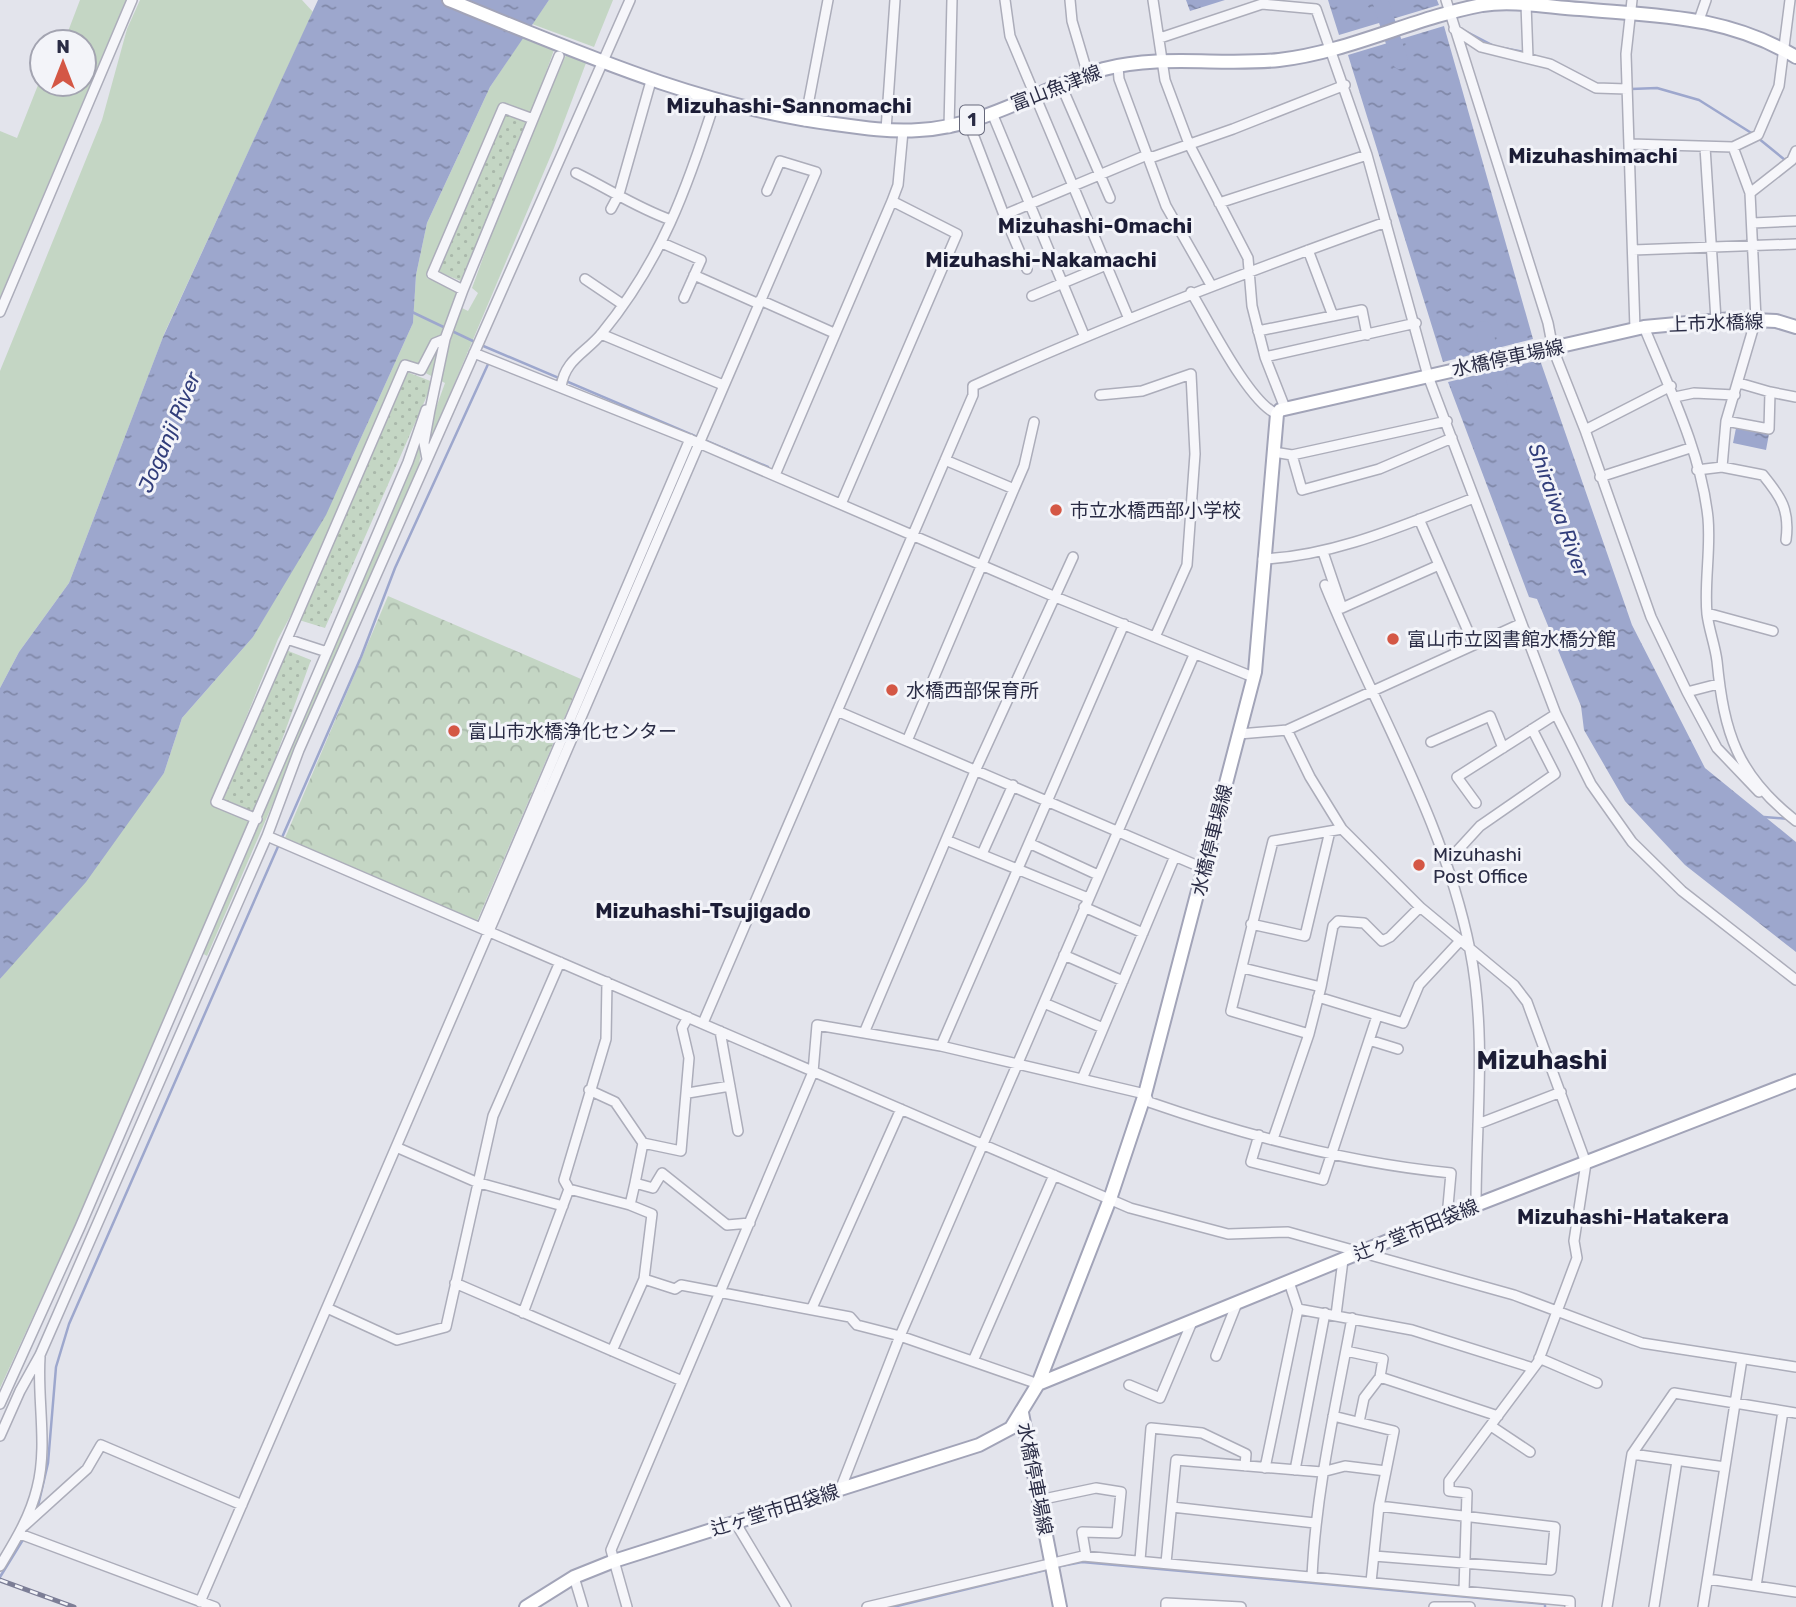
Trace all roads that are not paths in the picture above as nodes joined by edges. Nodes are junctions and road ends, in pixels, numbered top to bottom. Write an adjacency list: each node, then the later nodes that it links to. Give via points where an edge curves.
1 (132, 0): 83 (street)
2 (449, 0): 25 (main road, 富山魚津線 / 1)
3 (630, 0): 25 (street)
4 (828, 0): 36 (street)
5 (895, 0): 39 (street)
6 (952, 0): 38 (street)
7 (1005, 0): 32 (street, via 1010,36)
8 (1070, 0): 27 (street)
9 (1153, 0): 19 (street)
10 (1706, 0): 17 (street)
11 (1790, 0): 21 (street)
12 (1526, 4): 14 (main road, 富山魚津線 / 1); 16 (main road, 富山魚津線 / 1); 23 (street)
13 (1315, 5): 19 (street, via 1262,4); 20 (street)
14 (1582, 5): 15 (main road, 富山魚津線 / 1)
15 (1631, 6): 17 (main road, 富山魚津線 / 1); 31 (street)
16 (1446, 9): 18 (street); 20 (main road, 富山魚津線 / 1)
17 (1699, 20): 21 (main road, 富山魚津線 / 1, via 1741,30)
18 (1454, 29): 23 (street, via 1482,47); 97 (street, via 1548,323)
19 (1160, 38): 24 (street)
20 (1334, 49): 24 (main road, 富山魚津線 / 1, via 1278,60); 30 (street)
21 (1790, 54): 44 (street, via 1758,135)
22 (559, 57): 35 (street)
23 (1528, 58): 31 (street, via 1596,89)
24 (1160, 60): 26 (main road, 富山魚津線 / 1); 41 (street)
25 (604, 62): 28 (main road, 富山魚津線 / 1); 98 (street)
26 (1118, 67): 27 (main road, 富山魚津線 / 1); 46 (street)
27 (1088, 75): 29 (main road, 富山魚津線 / 1)
28 (652, 81): 33 (main road, 富山魚津線 / 1); 53 (street)
29 (1061, 85): 32 (main road, 富山魚津線 / 1); 49 (street)
30 (1345, 85): 41 (street); 47 (street)
31 (1627, 89): 42 (street)
32 (1035, 96): 34 (main road, 富山魚津線 / 1); 50 (street)
33 (715, 101): 36 (main road, 富山魚津線 / 1); 60 (street, via 696,164)
34 (992, 113): 37 (main road, 富山魚津線 / 1); 56 (street)
35 (533, 119): 77 (street); 77 (street, via 503,108 432,274)
36 (804, 121): 39 (main road, 富山魚津線 / 1)
37 (968, 121): 38 (main road, 富山魚津線 / 1); 59 (street)
38 (949, 128): 40 (main road, 富山魚津線 / 1)
39 (886, 130): 40 (main road, 富山魚津線 / 1)
40 (903, 131): 55 (street)
41 (1189, 144): 46 (street); 57 (street)
42 (1630, 144): 43 (street); 69 (street)
43 (1706, 147): 44 (street); 67 (street)
44 (1733, 147): 52 (street)
45 (1796, 150): 52 (street, via 1792,160)
46 (1147, 155): 49 (street); 76 (street, via 1166,206)
47 (1367, 155): 57 (street); 62 (street)
48 (576, 173): 53 (street)
49 (1099, 174): 50 (street); 54 (street)
50 (1073, 185): 56 (street); 70 (street)
51 (766, 191): 81 (street, via 780,161 816,172)
52 (1750, 193): 63 (street)
53 (619, 194): 58 (street); 60 (street, via 639,209)
54 (1110, 198)
55 (892, 201): 92 (street); 129 (street, via 957,234)
56 (1030, 203): 59 (street); 75 (street)
57 (1219, 203): 72 (street)
58 (611, 209)
59 (1004, 215): 71 (street)
60 (671, 220): 64 (street)
61 (1796, 221): 63 (street)
62 (1386, 222): 68 (street); 88 (street)
63 (1753, 223): 65 (street)
64 (662, 243): 73 (street, via 701,260); 82 (street, via 644,277)
65 (1754, 244): 66 (street); 67 (street); 86 (street)
66 (1796, 244)
67 (1711, 247): 69 (street); 87 (street)
68 (1308, 250): 72 (street); 84 (street)
69 (1633, 250): 90 (street)
70 (1106, 265): 75 (street); 85 (street)
71 (1027, 270)
72 (1251, 272): 76 (street); 91 (street)
73 (694, 275): 80 (street); 81 (street)
74 (585, 279): 82 (street)
75 (1063, 283): 79 (street); 94 (street)
76 (1211, 285): 78 (street)
77 (463, 290): 96 (street)
78 (1191, 292): 85 (street); 111 (street, via 1237,370 1268,411)
79 (1032, 296)
80 (684, 298)
81 (759, 302): 92 (street); 102 (street)
82 (622, 304): 93 (street)
83 (0, 312)
84 (1333, 316): 91 (street); 95 (street, via 1362,310)
85 (1129, 319): 94 (street)
86 (1756, 319): 87 (main road, 上市水橋線); 89 (main road, 上市水橋線); 101 (street)
87 (1716, 320): 90 (main road, 上市水橋線)
88 (1416, 323): 95 (street); 100 (street)
89 (1796, 327)
90 (1640, 328): 97 (main road, 水橋停車場線); 103 (street)
91 (1258, 331): 99 (street)
92 (834, 333): 125 (street)
93 (601, 334): 102 (street); 104 (street, via 563,371)
94 (1084, 335): 122 (street, via 973,386)
95 (1367, 335): 99 (street)
96 (446, 339): 110 (street); 146 (street, via 435,343 421,370 405,365)
97 (1549, 349): 100 (main road, 水橋停車場線); 115 (street)
98 (474, 353): 104 (street); 121 (street)
99 (1265, 357): 111 (street)
100 (1433, 375): 111 (main road, 水橋停車場線); 112 (street)
101 (1739, 383): 105 (street); 107 (street)
102 (723, 385): 117 (street)
103 (1671, 386): 108 (street); 115 (street)
104 (561, 387): 117 (street)
105 (1770, 392): 109 (street); 114 (street, via 1769,429)
106 (1100, 395): 145 (street, via 1142,391 1191,374 1195,454 1187,565)
107 (1735, 395): 108 (street); 114 (street)
108 (1675, 397): 118 (street)
109 (1796, 397)
110 (430, 410): 121 (street, via 424,443); 148 (street, via 426,410)
111 (1281, 411): 119 (main road, 水橋停車場線)
112 (1447, 421): 116 (street); 120 (street)
113 (1034, 422): 127 (street)
114 (1726, 422): 123 (street)
115 (1585, 430): 126 (street)
116 (1452, 438): 120 (street, via 1379,469 1302,490); 128 (street)
117 (695, 441): 125 (street); 185 (street)
118 (1690, 448): 124 (street); 126 (street)
119 (1274, 452): 120 (street); 135 (main road, 水橋停車場線)
120 (1292, 456)
121 (428, 459): 172 (street, via 299,750)
122 (945, 460): 127 (street); 131 (street)
123 (1722, 467): 124 (street); 132 (street, via 1762,475 1786,507)
124 (1696, 470): 141 (street, via 1708,518)
125 (775, 475): 129 (street)
126 (1600, 477): 153 (street, via 1651,617)
127 (1014, 489): 137 (street)
128 (1474, 498): 130 (street); 143 (street)
129 (841, 504): 131 (street)
130 (1419, 519): 133 (street); 136 (street)
131 (913, 535): 137 (street); 154 (street)
132 (1786, 540)
133 (1323, 552): 135 (street); 140 (street)
134 (1073, 557): 139 (street)
135 (1263, 559): 150 (main road, 水橋停車場線)
136 (1439, 565): 140 (street); 147 (street)
137 (984, 566): 139 (street); 159 (street)
138 (1325, 585): 140 (street)
139 (1053, 596): 142 (street); 162 (street)
140 (1338, 609): 152 (street)
141 (1707, 613): 144 (street); 151 (street)
142 (1125, 624): 145 (street); 164 (street)
143 (1520, 624): 147 (street); 155 (street)
144 (1773, 631)
145 (1155, 637): 149 (street)
146 (287, 639): 148 (street); 167 (street, via 216,802)
147 (1474, 645): 152 (street)
148 (327, 652): 167 (street)
149 (1194, 655): 150 (street); 170 (street)
150 (1253, 677): 158 (main road, 水橋停車場線)
151 (1718, 684): 153 (street); 166 (street, via 1738,758)
152 (1372, 691): 157 (street); 177 (street, via 1425,803)
153 (1687, 692): 166 (street, via 1717,748 1745,780)
154 (837, 711): 159 (street); 200 (street)
155 (1556, 714): 156 (street); 192 (street, via 1591,784 1632,842 1682,891)
156 (1532, 729): 161 (street); 177 (street, via 1555,774 1480,825)
157 (1287, 730): 158 (street); 169 (street)
158 (1240, 734): 179 (main road, 水橋停車場線)
159 (907, 741): 162 (street)
160 (1431, 742): 161 (street, via 1490,716)
161 (1503, 748): 165 (street, via 1457,777)
162 (976, 769): 163 (street); 173 (street)
163 (1013, 785): 164 (street); 175 (street)
164 (1050, 801): 170 (street); 174 (street)
165 (1476, 803)
166 (1784, 812): 168 (street)
167 (257, 819): 269 (street)
168 (1796, 821)
169 (1342, 829): 171 (street); 183 (street)
170 (1117, 830): 176 (street); 180 (street)
171 (1330, 831): 184 (street, via 1273,841); 184 (street, via 1305,936)
172 (267, 836): 185 (street); 256 (street)
173 (946, 840): 175 (street); 203 (street)
174 (1031, 844): 178 (street); 180 (street)
175 (982, 854): 178 (street)
176 (1175, 856): 179 (street); 186 (street)
177 (1447, 862): 188 (street)
178 (1020, 869): 181 (street); 206 (street)
179 (1205, 869): 216 (main road, 水橋停車場線)
180 (1098, 875): 181 (street)
181 (1088, 898): 182 (street)
182 (1084, 907): 186 (street); 189 (street)
183 (1420, 907): 187 (street); 195 (street, via 1382,941 1364,923 1338,921 1333,926)
184 (1251, 924): 191 (street)
185 (485, 930): 190 (street); 224 (street)
186 (1143, 933): 193 (street)
187 (1459, 942): 188 (street); 198 (street, via 1419,985 1403,1023)
188 (1470, 952): 215 (street, via 1514,985 1527,1002); 218 (street, via 1480,1045)
189 (1064, 955): 193 (street); 197 (street)
190 (560, 962): 194 (street); 228 (street, via 493,1116)
191 (1243, 968): 195 (street); 204 (street, via 1231,1011)
192 (1796, 980)
193 (1123, 981): 201 (street)
194 (607, 982): 199 (street); 213 (street, via 606,1039)
195 (1321, 987): 196 (street)
196 (1318, 997): 198 (street); 204 (street)
197 (1044, 1003): 201 (street); 208 (street)
198 (1377, 1016): 205 (street)
199 (688, 1017): 200 (street); 214 (street, via 682,1028 689,1058)
200 (703, 1023): 202 (street)
201 (1103, 1028): 210 (street)
202 (720, 1031): 209 (street); 212 (street)
203 (864, 1033): 206 (street); 209 (street, via 817,1025)
204 (1309, 1034): 221 (street)
205 (1369, 1040): 207 (street); 225 (street)
206 (941, 1046): 208 (street)
207 (1398, 1049)
208 (1019, 1063): 210 (street); 223 (street)
209 (813, 1072): 217 (street); 236 (street)
210 (1082, 1079): 216 (street)
211 (1796, 1080): 226 (main road, 辻ヶ堂市田袋線)
212 (730, 1086): 214 (street); 219 (street)
213 (589, 1090): 222 (street, via 615,1102); 230 (street, via 564,1180)
214 (688, 1093): 222 (street, via 681,1151)
215 (1561, 1093): 218 (street); 226 (street)
216 (1145, 1094): 220 (street, via 1149,1102); 231 (main road, 水橋停車場線)
217 (901, 1109): 223 (street); 245 (street)
218 (1478, 1124): 233 (street)
219 (738, 1132)
220 (1259, 1135): 221 (street); 225 (street, via 1251,1162 1323,1180)
221 (1273, 1139): 225 (street)
222 (643, 1143): 229 (street)
223 (984, 1145): 227 (street); 253 (street)
224 (396, 1147): 228 (street); 244 (street)
225 (1331, 1156): 235 (street, via 1451,1174)
226 (1586, 1163): 233 (main road, 辻ヶ堂市田袋線); 247 (street, via 1574,1241 1577,1258)
227 (1054, 1175): 231 (street); 260 (street)
228 (476, 1182): 234 (street); 241 (street)
229 (635, 1183): 232 (street); 236 (street, via 653,1188 662,1173 727,1225)
230 (569, 1189): 232 (street); 234 (street)
231 (1110, 1199): 237 (street, via 1202,1230 1288,1232); 266 (main road, 水橋停車場線)
232 (631, 1205): 239 (street, via 652,1213)
233 (1476, 1205): 235 (main road, 辻ヶ堂市田袋線)
234 (564, 1206): 248 (street)
235 (1447, 1217): 237 (main road, 辻ヶ堂市田袋線)
236 (750, 1223): 242 (street)
237 (1360, 1253): 238 (main road, 辻ヶ堂市田袋線); 247 (street, via 1514,1295)
238 (1343, 1260): 240 (main road, 辻ヶ堂市田袋線); 250 (street)
239 (644, 1279): 242 (street, via 675,1289 681,1285); 254 (street)
240 (1289, 1282): 243 (main road, 辻ヶ堂市田袋線); 246 (street)
241 (455, 1283): 244 (street, via 446,1327 397,1340); 248 (street)
242 (720, 1292): 245 (street); 264 (street)
243 (1237, 1303): 252 (main road, 辻ヶ堂市田袋線); 257 (street)
244 (327, 1308): 289 (street)
245 (812, 1308): 253 (street)
246 (1297, 1309): 249 (street); 283 (street)
247 (1559, 1312): 258 (street); 259 (street, via 1642,1343)
248 (523, 1313): 254 (street)
249 (1325, 1313): 250 (street); 284 (street)
250 (1336, 1315): 251 (street)
251 (1352, 1318): 255 (street); 262 (street, via 1451,1340)
252 (1192, 1322): 266 (main road, 辻ヶ堂市田袋線); 267 (street, via 1160,1398)
253 (900, 1336): 260 (street); 287 (street)
254 (612, 1351): 264 (street)
255 (1346, 1351): 263 (street, via 1383,1359); 273 (street)
256 (40, 1355): 277 (street); 295 (street, via 38,1486)
257 (1216, 1356)
258 (1539, 1358): 262 (street); 265 (street)
259 (1742, 1359): 261 (street); 268 (street)
260 (973, 1361): 266 (street)
261 (1796, 1367)
262 (1533, 1368): 274 (street)
263 (1380, 1377): 274 (street); 275 (street, via 1364,1398)
264 (682, 1381): 299 (street, via 611,1550)
265 (1597, 1383)
266 (1038, 1384): 271 (main road, 水橋停車場線)
267 (1129, 1385)
268 (1735, 1403): 270 (street); 279 (street, via 1674,1393); 282 (street)
269 (0, 1404)
270 (1783, 1411): 272 (street); 308 (street)
271 (1022, 1413): 287 (main road, 辻ヶ堂市田袋線, via 1011,1428 979,1446); 288 (main road, 水橋停車場線)
272 (1796, 1413)
273 (1333, 1416): 275 (street); 286 (street)
274 (1498, 1416): 276 (street)
275 (1359, 1422): 285 (street, via 1394,1431)
276 (1491, 1426): 278 (street); 292 (street, via 1449,1481 1449,1491 1467,1493)
277 (0, 1436)
278 (1531, 1452)
279 (1632, 1454): 280 (street); 325 (street)
280 (1677, 1461): 282 (street); 326 (street)
281 (1245, 1466): 283 (street); 291 (street, via 1176,1460); 298 (street, via 1246,1454 1202,1433 1151,1428)
282 (1725, 1467): 306 (street)
283 (1265, 1468): 284 (street)
284 (1295, 1470): 286 (street)
285 (1386, 1471): 286 (street, via 1345,1466); 290 (street)
286 (1322, 1472): 294 (street)
287 (840, 1490): 293 (main road, 辻ヶ堂市田袋線)
288 (1038, 1500): 296 (street, via 1096,1488 1121,1492 1117,1533 1082,1532); 302 (main road, 水橋停車場線)
289 (242, 1505): 295 (street, via 101,1445 88,1469); 311 (street)
290 (1379, 1506): 292 (street); 297 (street)
291 (1172, 1507): 294 (street); 300 (street)
292 (1466, 1516): 301 (street); 301 (street, via 1555,1527 1550,1570)
293 (735, 1522): 299 (main road, 辻ヶ堂市田袋線); 316 (street)
294 (1315, 1523): 305 (street)
295 (22, 1530): 303 (street); 311 (street)
296 (1086, 1556): 298 (street); 302 (street)
297 (1374, 1556): 301 (street); 307 (street)
298 (1140, 1560): 300 (street)
299 (614, 1561): 304 (main road, 辻ヶ堂市田袋線); 315 (street)
300 (1166, 1563): 305 (street)
301 (1465, 1563): 309 (street)
302 (1051, 1564): 317 (street); 318 (main road, 水橋停車場線)
303 (0, 1566)
304 (574, 1577): 313 (main road, 辻ヶ堂市田袋線); 314 (street)
305 (1312, 1577): 307 (street)
306 (1708, 1579): 308 (street); 327 (street)
307 (1371, 1583): 309 (street)
308 (1756, 1586): 310 (street)
309 (1464, 1591): 324 (street, via 1570,1601)
310 (1796, 1592)
311 (200, 1602): 312 (street)
312 (215, 1607)
313 (526, 1607)
314 (583, 1607)
315 (627, 1607)
316 (786, 1607)
317 (867, 1607)
318 (1060, 1607)
319 (1166, 1607): 320 (street)
320 (1241, 1607)
321 (1434, 1607): 322 (street)
322 (1470, 1607): 323 (street)
323 (1476, 1607)
324 (1570, 1607)
325 (1607, 1607)
326 (1654, 1607)
327 (1703, 1607)

